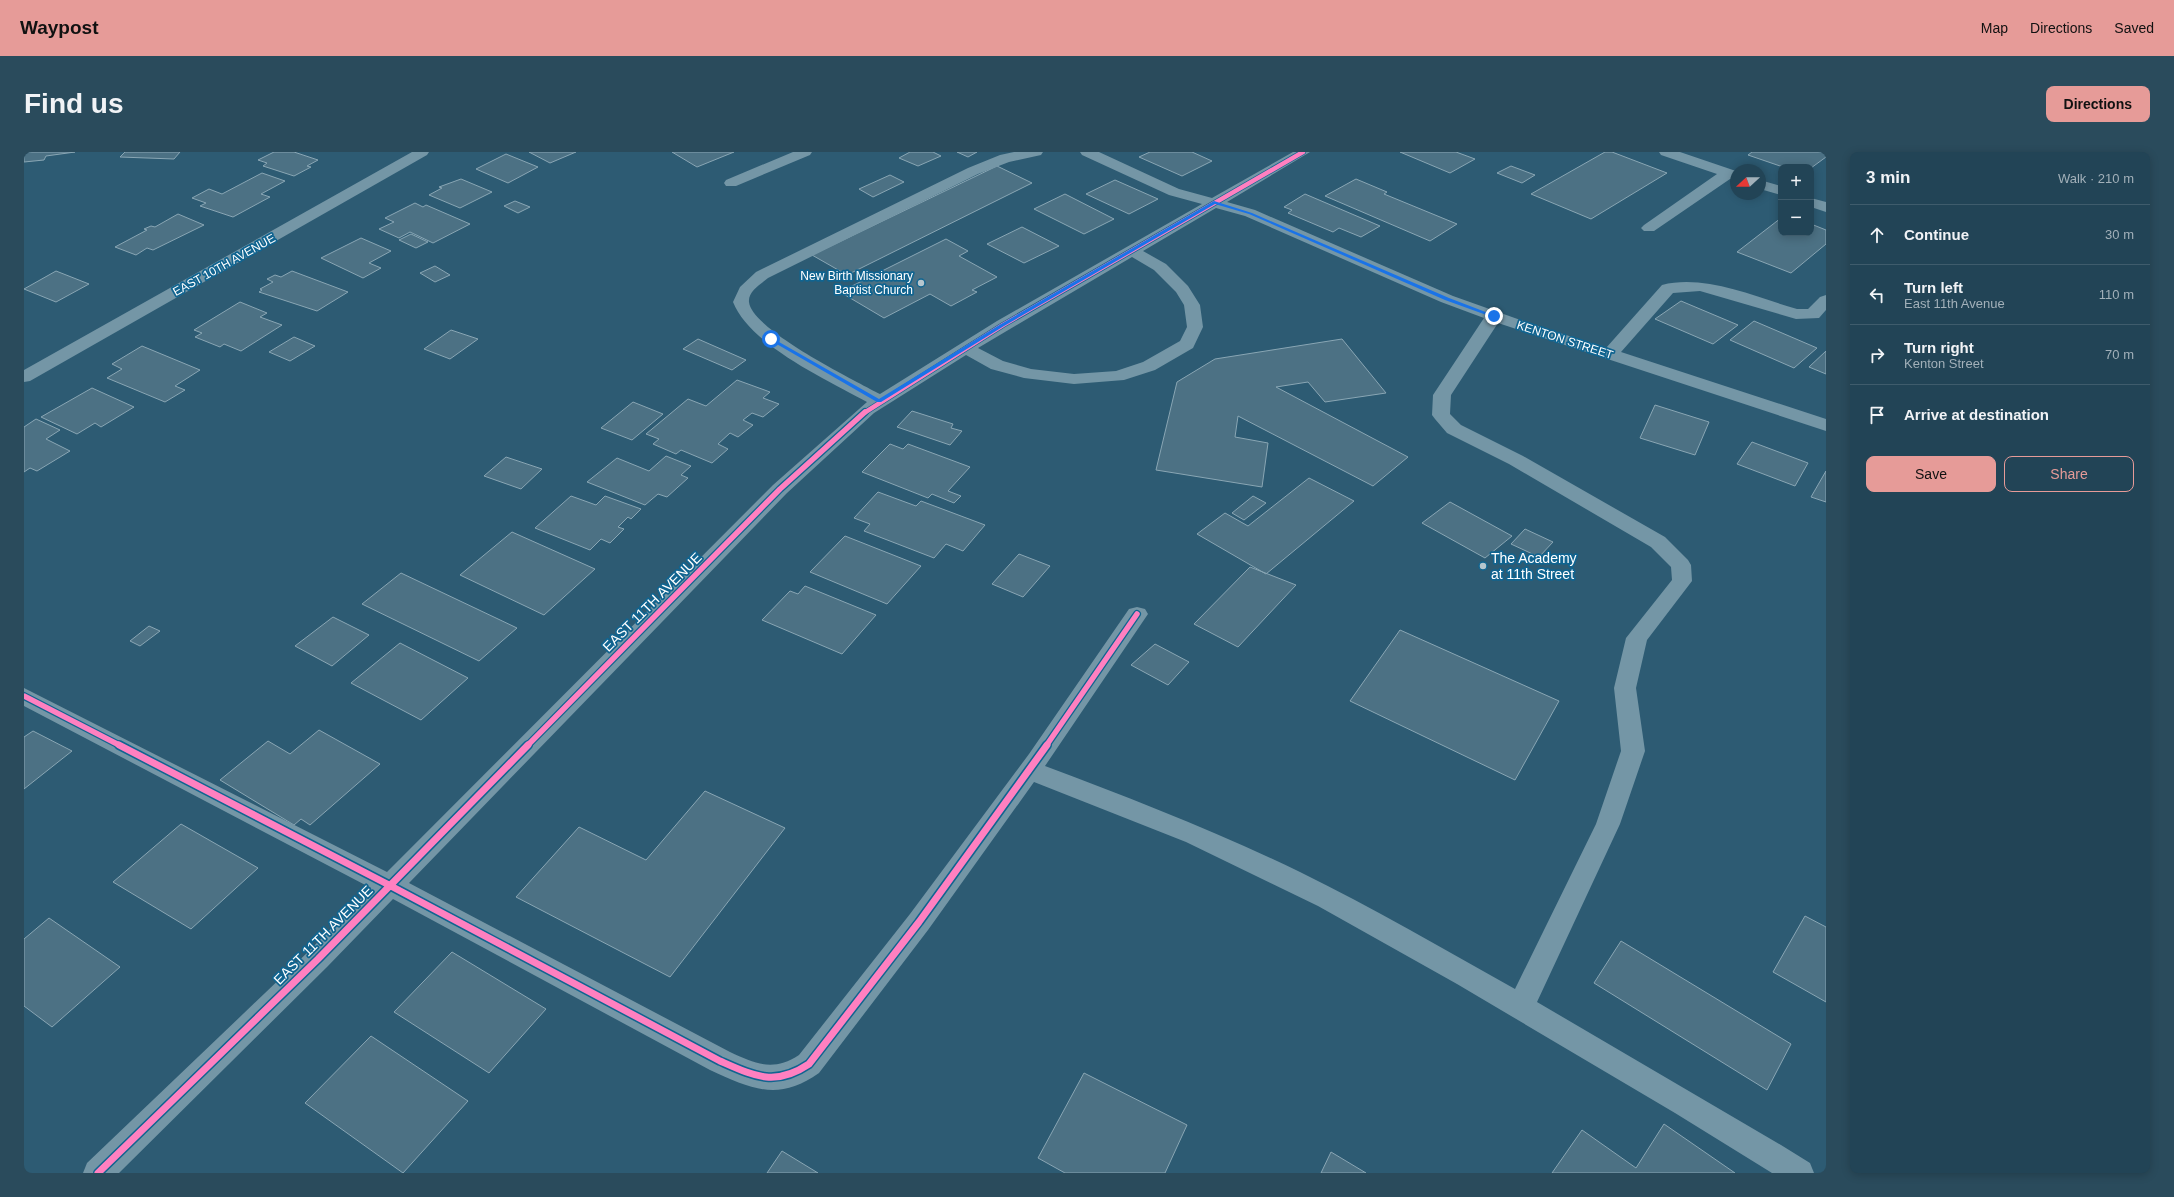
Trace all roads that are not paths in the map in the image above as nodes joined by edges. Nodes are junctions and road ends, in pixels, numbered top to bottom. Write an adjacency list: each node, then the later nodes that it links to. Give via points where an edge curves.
1 (422, 152): 21 (street, EAST 10TH AVENUE)
2 (805, 152): 9 (street)
3 (1036, 152): 22 (street, via 1005,158 973,171 762,275 746,288 740,302 743,314 771,339)
4 (1087, 152): 12 (street, KENTON STREET, via 1174,192)
5 (1303, 152): 12 (street, EAST 11TH AVENUE)
6 (1666, 152): 7 (street)
7 (1730, 173)
8 (1730, 175): 15 (street)
9 (731, 183)
10 (1766, 186): 11 (street)
11 (1778, 190)
12 (1214, 202): 16 (street, EAST 11TH AVENUE); 18 (street, KENTON STREET, via 1250,214 1447,299)
13 (1814, 203): 14 (street)
14 (1826, 207)
15 (1649, 228)
16 (1130, 250): 19 (street, EAST 11TH AVENUE); 19 (street, via 1160,268 1182,288 1192,305 1195,327 1186,344 1149,366 1118,376 1074,379 1030,374 996,365)
17 (1826, 300): 20 (street, via 1814,314 1796,314 1701,286 1668,288)
18 (1494, 316): 20 (street, KENTON STREET); 28 (street, via 1442,395 1441,415 1454,429 1516,460 1658,542 1681,565 1682,582 1637,638 1625,688 1633,752 1608,824)
19 (965, 348): 22 (street, EAST 11TH AVENUE)
20 (1610, 354): 23 (street, KENTON STREET)
21 (24, 377)
22 (879, 401): 27 (street, EAST 11TH AVENUE, via 780,489)
23 (1826, 425)
24 (1137, 614): 26 (street)
25 (24, 696): 27 (street)
26 (1029, 770): 27 (street, via 919,922 820,1050 803,1068 781,1077 756,1077 720,1061); 28 (street, via 1115,802 1290,879 1425,950)
27 (389, 885): 29 (street, EAST 11TH AVENUE, via 318,959)
28 (1521, 1006): 30 (street)
29 (98, 1173)
30 (1799, 1173)

